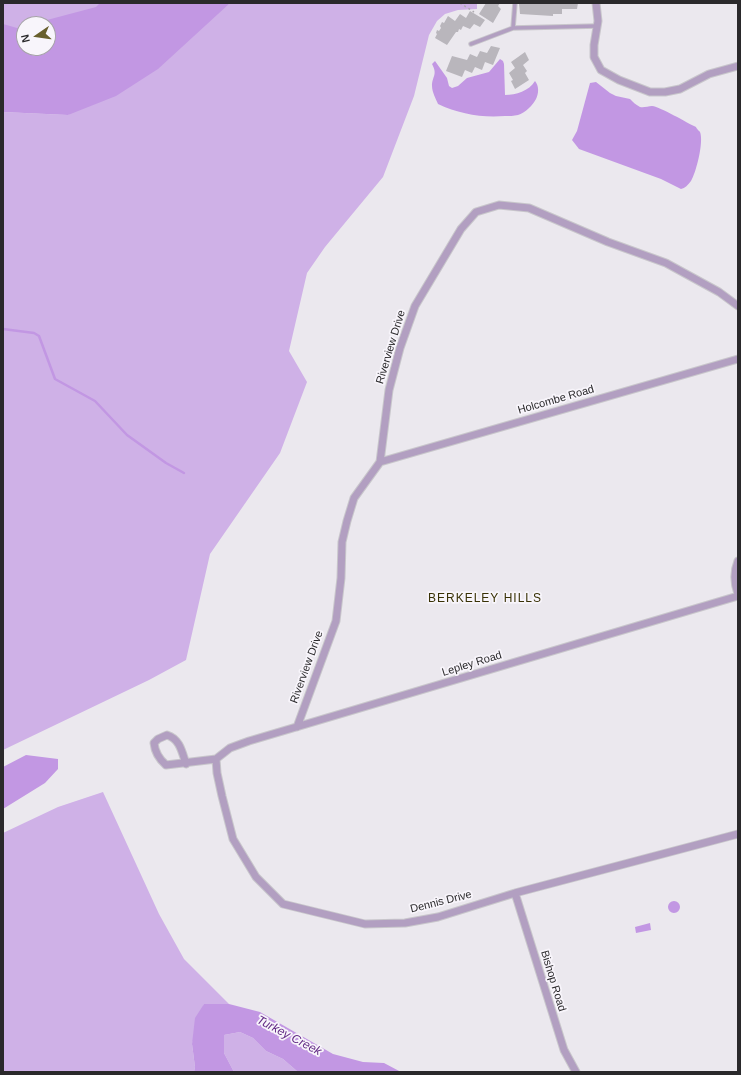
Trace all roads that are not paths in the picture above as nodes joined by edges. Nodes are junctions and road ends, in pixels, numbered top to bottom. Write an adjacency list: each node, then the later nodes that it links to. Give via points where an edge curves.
1 (514, 3): 4 (lane)
2 (596, 3): 3 (street)
3 (597, 26): 4 (lane); 6 (street, via 594,57 601,70 650,92 680,89 709,74)
4 (514, 28): 5 (lane)
5 (471, 44)
6 (738, 66)
7 (738, 306): 9 (street, Riverview Drive, via 719,292 666,263 608,242 529,208 499,205 476,212 461,230 415,306 389,390)
8 (738, 359): 9 (street, Holcombe Road)
9 (380, 462): 12 (street, Riverview Drive, via 354,498 349,513 342,542 336,621)
10 (738, 561): 11 (street, via 735,567 735,586)
11 (738, 595): 12 (street, Lepley Road)
12 (297, 727): 13 (street, Lepley Road, via 230,748)
13 (216, 759): 14 (street); 16 (street, Dennis Drive, via 233,839 256,877 283,904 365,924 385,924 438,917)
14 (186, 764): 14 (street, via 166,765 159,759 154,743 158,738 167,735 173,737 181,749)
15 (738, 834): 16 (street, Dennis Drive)
16 (515, 893): 17 (street, Bishop Road, via 564,1050)
17 (576, 1072)

